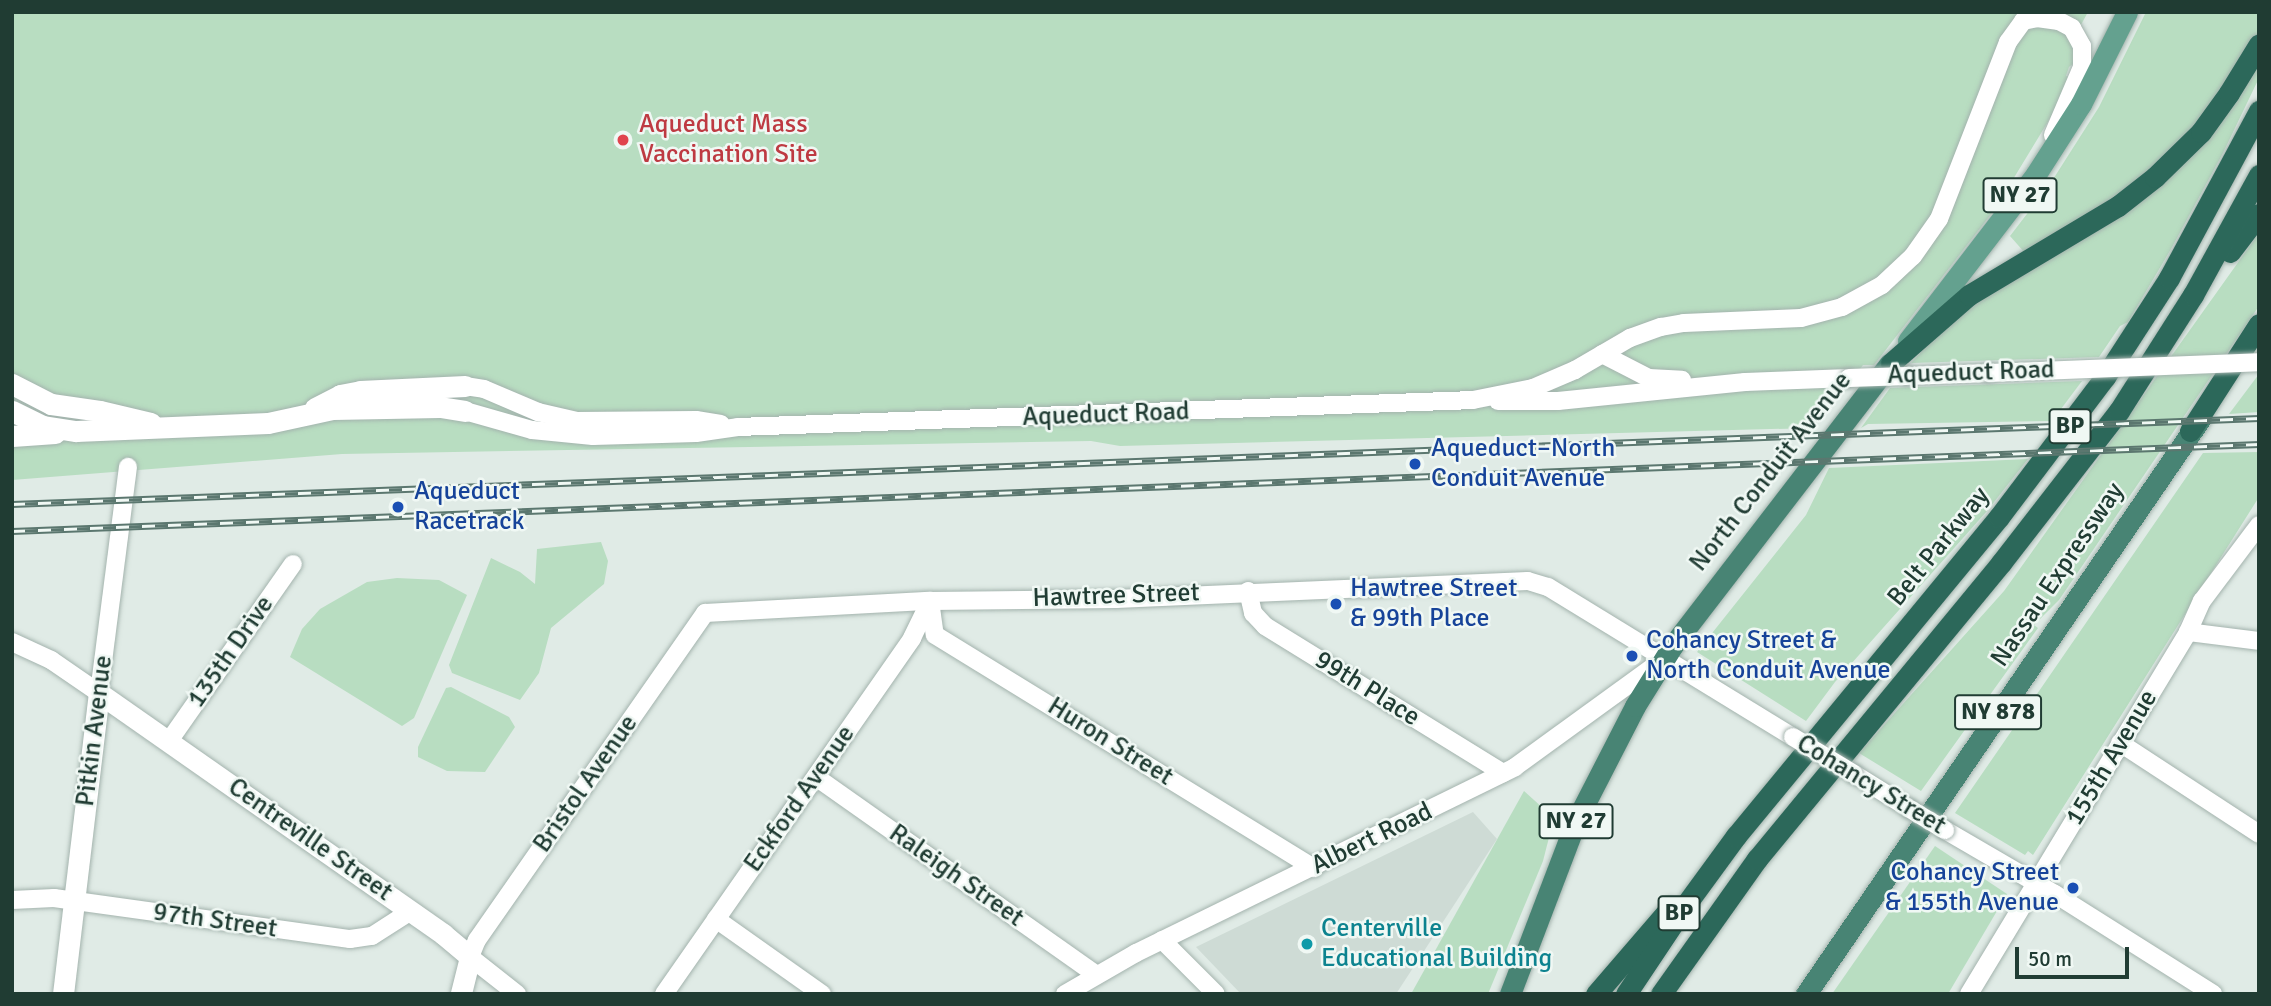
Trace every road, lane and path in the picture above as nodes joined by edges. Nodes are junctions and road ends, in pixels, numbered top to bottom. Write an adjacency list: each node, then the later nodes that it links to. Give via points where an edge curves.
1 (2127, 12): 5 (main road, North Conduit Avenue / NY 27, via 2081,104)
2 (2026, 17): 5 (street, Aqueduct Road, via 2066,24 2077,34 2084,54); 11 (street, Aqueduct Road, via 2004,51 1942,211 1922,245 1894,276 1863,297 1828,312 1790,319 1672,325 1639,334)
3 (2259, 44): 13 (highway, via 2217,112 2155,177 2107,213 1980,287)
4 (2259, 111): 43 (highway, Belt Parkway / BP, via 2149,311 2062,438)
5 (2036, 174): 13 (main road, North Conduit Avenue / NY 27)
6 (2259, 175): 8 (highway, BP)
7 (2259, 214): 8 (highway)
8 (2180, 318): 63 (highway, BP, via 2077,466 1756,859)
9 (2259, 324): 24 (highway, Nassau Expressway / NY 878)
10 (2259, 349): 24 (highway)
11 (1602, 354): 14 (street, via 1649,378); 17 (street, Aqueduct Road, via 1548,383)
12 (2259, 362): 13 (street, Aqueduct Road, bridge, via 1989,373)
13 (1899, 370): 14 (street, Aqueduct Road, bridge, via 1849,378); 36 (highway, North Conduit Avenue / NY 27)
14 (1745, 382): 17 (street, Aqueduct Road, via 1558,401)
15 (12, 384): 21 (street, Aqueduct Road, via 51,404)
16 (465, 386): 20 (street, Aqueduct Road, via 351,392); 22 (street, Aqueduct Road, via 576,421 696,420)
17 (1474, 400): 22 (street, Aqueduct Road)
18 (12, 411): 23 (street, Aqueduct Road)
19 (466, 411): 20 (street, Aqueduct Road, via 440,407 333,409); 22 (street, Aqueduct Road, via 532,430 573,435 696,433)
20 (304, 414): 21 (street, Aqueduct Road, via 268,423)
21 (167, 426): 23 (street, Aqueduct Road, via 146,431)
22 (738, 427)
23 (66, 431): 25 (street)
24 (2190, 431): 64 (highway, Nassau Expressway / NY 878)
25 (12, 436)
26 (128, 467): 37 (street, Pitkin Avenue)
27 (2259, 525): 33 (street, 155th Avenue, via 2202,601)
28 (293, 564): 38 (street, 135th Drive)
29 (1528, 581): 30 (street, Hawtree Street); 36 (street, Cohancy Street, via 1548,587)
30 (1248, 591): 31 (street, Hawtree Street, via 1116,599); 40 (street, 99th Place, via 1253,613 1266,627)
31 (930, 601): 32 (street, Hawtree Street); 41 (street, Eckford Avenue, via 912,638); 44 (street, Huron Street, via 935,635)
32 (705, 614): 51 (street, Bristol Avenue, via 477,940)
33 (2188, 632): 34 (street); 39 (street, 155th Avenue)
34 (2259, 641)
35 (12, 642): 37 (street, via 51,660)
36 (1664, 659): 40 (street, Albert Road); 45 (street, Cohancy Street, bridge); 60 (highway, North Conduit Avenue / NY 27, via 1594,781)
37 (99, 693): 38 (street, Centreville Street); 47 (street, Pitkin Avenue)
38 (169, 741): 48 (street, Centreville Street)
39 (2120, 743): 42 (street); 45 (street, 155th Avenue)
40 (1503, 773): 44 (street, Albert Road)
41 (816, 777): 49 (street, Eckford Avenue); 52 (street, Raleigh Street)
42 (2254, 828)
43 (1736, 836): 61 (highway); 62 (highway, Belt Parkway / BP)
44 (1314, 868): 50 (street, Albert Road)
45 (2035, 885): 65 (street, 155th Avenue); 66 (street, Cohancy Street)
46 (12, 900): 47 (street, 97th Street)
47 (75, 901): 48 (street, 97th Street, via 350,939 372,936); 53 (street, Pitkin Avenue)
48 (411, 911): 51 (street, Centreville Street)
49 (716, 919): 56 (street, Eckford Avenue); 57 (street)
50 (1162, 940): 52 (street, Albert Road); 59 (street)
51 (470, 957): 54 (street); 55 (street, Centreville Street)
52 (1095, 974): 58 (street, Albert Road)
53 (63, 994)
54 (461, 994)
55 (517, 994)
56 (664, 994)
57 (822, 994)
58 (1065, 994)
59 (1216, 994)
60 (1510, 994)
61 (1596, 994)
62 (1626, 994)
63 (1661, 994)
64 (1806, 994)
65 (1969, 994)
66 (2213, 994)

